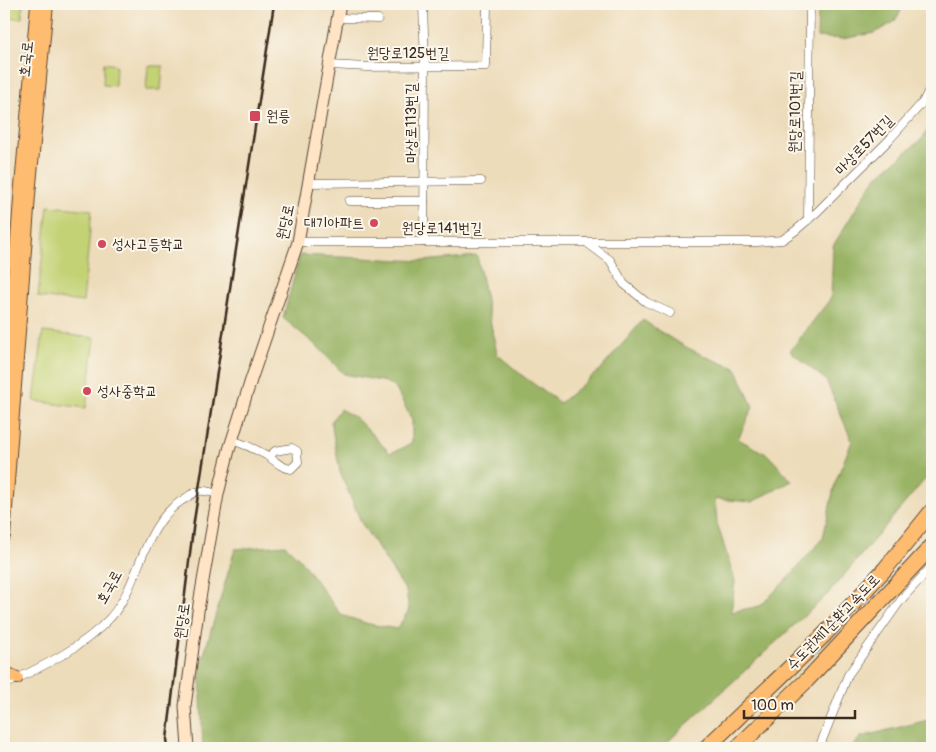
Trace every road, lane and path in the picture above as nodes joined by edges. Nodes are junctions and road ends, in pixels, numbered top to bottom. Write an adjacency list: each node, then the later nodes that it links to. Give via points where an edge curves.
1 (38, 4): 22 (main road, 호국로)
2 (47, 4): 27 (main road, 호국로, via 29,195)
3 (340, 4): 7 (main road, 원당로)
4 (423, 4): 10 (street, 마상로113번길)
5 (487, 4): 10 (street, 원당로125번길, via 486,66)
6 (810, 4): 17 (street, 원당로101번길)
7 (338, 18): 8 (street); 9 (main road, 원당로)
8 (378, 19)
9 (330, 65): 10 (street, 원당로125번길); 13 (main road, 원당로)
10 (425, 66): 14 (street, 마상로113번길)
11 (932, 84): 17 (street, 마상로57번길, via 923,102 900,128)
12 (481, 181): 14 (street)
13 (309, 183): 14 (street); 18 (main road, 원당로)
14 (424, 183): 16 (street, 마상로113번길)
15 (349, 201): 16 (street)
16 (424, 201): 19 (street, 마상로113번길)
17 (808, 220): 20 (street, 원당로141번길, via 782,240)
18 (298, 242): 19 (street, 원당로141번길); 23 (main road, 원당로)
19 (424, 242): 20 (street, 원당로141번길)
20 (586, 242): 21 (street, via 610,260 624,284 646,302)
21 (670, 313)
22 (4, 410)
23 (232, 440): 24 (street); 25 (main road, 원당로)
24 (269, 457)
25 (218, 494): 31 (street, 호국로, via 199,491 178,502 152,534 126,594 110,617 86,639); 33 (main road, 원당로, via 185,706)
26 (932, 511): 34 (highway, 수도권제1순환고속도로, via 885,569 824,635)
27 (4, 536)
28 (932, 546): 35 (highway, 수도권제1순환고속도로, via 808,680)
29 (932, 566): 36 (street, via 901,600 848,675)
30 (4, 672): 31 (main road)
31 (17, 678): 32 (street, 호국로)
32 (4, 685)
33 (188, 748)
34 (706, 748)
35 (736, 748)
36 (819, 748)

